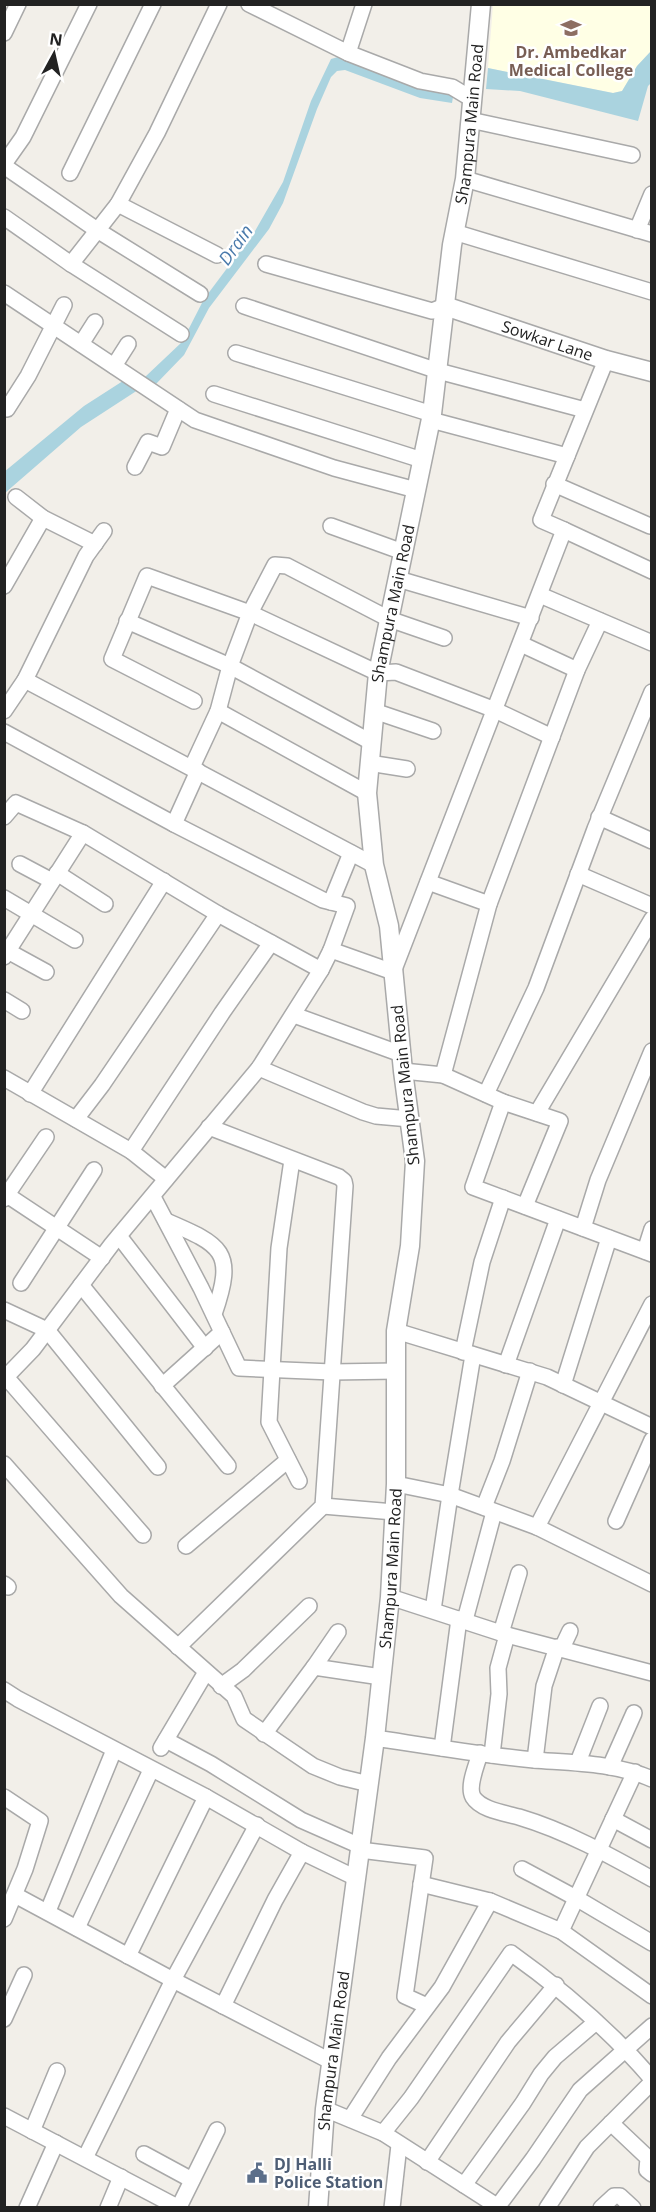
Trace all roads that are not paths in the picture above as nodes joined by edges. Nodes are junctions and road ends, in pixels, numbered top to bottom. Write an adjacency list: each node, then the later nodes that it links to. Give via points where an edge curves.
1 (18, 4): 8 (street)
2 (89, 4): 13 (street, via 24,137)
3 (153, 4): 14 (street)
4 (219, 4): 17 (street)
5 (249, 4): 9 (street)
6 (364, 4): 9 (street)
7 (481, 4): 10 (street, Shampura Main Road)
8 (4, 33)
9 (348, 53): 10 (street, via 420,81 452,87)
10 (472, 99): 11 (street, Shampura Main Road)
11 (470, 120): 12 (street); 15 (street, Shampura Main Road)
12 (632, 155)
13 (4, 165): 19 (street)
14 (69, 173)
15 (465, 179): 20 (street, Shampura Main Road); 21 (street)
16 (651, 194): 21 (street)
17 (118, 204): 19 (street); 22 (street)
18 (4, 217): 23 (street)
19 (97, 230): 23 (street); 27 (street)
20 (454, 232): 25 (street); 30 (street, Shampura Main Road)
21 (644, 232)
22 (217, 255)
23 (71, 264): 33 (street)
24 (266, 264): 30 (street, via 432,311)
25 (651, 292)
26 (4, 293): 32 (street)
27 (200, 294)
28 (64, 305): 32 (street)
29 (244, 306): 39 (street)
30 (445, 306): 37 (street, Sowkar Lane); 39 (street, Shampura Main Road)
31 (95, 322): 34 (street)
32 (54, 326): 34 (street); 42 (street, via 28,376 7,409)
33 (181, 334)
34 (81, 344): 38 (street)
35 (128, 344): 38 (street)
36 (236, 353): 45 (street)
37 (606, 360): 40 (street, Sowkar Lane); 44 (street)
38 (114, 366): 43 (street)
39 (438, 371): 44 (street); 45 (street, Shampura Main Road)
40 (651, 372)
41 (214, 394): 47 (street)
42 (4, 407)
43 (178, 409): 48 (street, via 162,447 148,442); 50 (street, via 195,420 334,468)
44 (585, 410): 46 (street)
45 (431, 417): 46 (street); 47 (street, Shampura Main Road)
46 (567, 456): 49 (street)
47 (422, 460): 50 (street, Shampura Main Road)
48 (135, 467)
49 (554, 484): 54 (street); 55 (street, via 541,520)
50 (416, 490): 58 (street, Shampura Main Road)
51 (15, 497): 52 (street)
52 (43, 518): 57 (street); 59 (street)
53 (331, 526): 58 (street)
54 (650, 526)
55 (564, 530): 60 (street); 63 (street)
56 (104, 531): 57 (street)
57 (95, 544): 76 (street)
58 (403, 552): 61 (street, Shampura Main Road)
59 (9, 566): 62 (street)
60 (651, 571)
61 (398, 579): 65 (street); 66 (street, Shampura Main Road)
62 (4, 586)
63 (540, 595): 65 (street); 68 (street)
64 (250, 613): 66 (street, via 275,565 280,564); 67 (street, via 147,576); 72 (street); 74 (street)
65 (531, 618): 71 (street)
66 (389, 619): 69 (street); 74 (street, Shampura Main Road)
67 (127, 621): 72 (street); 78 (street, via 112,659)
68 (600, 621): 70 (street); 73 (street)
69 (444, 638)
70 (651, 643)
71 (521, 644): 73 (street); 79 (street)
72 (230, 666): 81 (street); 86 (street)
73 (577, 670): 85 (street)
74 (378, 673): 79 (street, via 396,672); 82 (street, Shampura Main Road)
75 (4, 679): 76 (street)
76 (22, 684): 80 (street); 88 (street)
77 (651, 692): 92 (street)
78 (194, 700)
79 (495, 710): 85 (street); 102 (street)
80 (4, 711)
81 (218, 711): 88 (street); 90 (street)
82 (374, 711): 83 (street); 86 (street, Shampura Main Road)
83 (433, 731)
84 (4, 732): 93 (street)
85 (552, 737): 106 (street)
86 (371, 742): 87 (street, Shampura Main Road)
87 (369, 763): 89 (street); 90 (street, Shampura Main Road)
88 (195, 769): 93 (street); 96 (street)
89 (407, 769)
90 (367, 793): 98 (street, Shampura Main Road)
91 (4, 817): 94 (street, via 16,803)
92 (599, 818): 95 (street); 99 (street)
93 (174, 824): 104 (street)
94 (83, 833): 100 (street); 101 (street)
95 (651, 841)
96 (351, 853): 98 (street); 104 (street)
97 (20, 864): 100 (street)
98 (374, 865): 117 (street, Shampura Main Road, via 389,926)
99 (578, 874): 107 (street); 127 (street, via 536,988)
100 (55, 877): 105 (street); 108 (street)
101 (164, 881): 109 (street); 126 (street)
102 (428, 882): 106 (street); 117 (street)
103 (4, 898): 108 (street)
104 (331, 902): 113 (street, via 347,906)
105 (105, 904)
106 (489, 904): 124 (street)
107 (651, 906)
108 (31, 914): 111 (street); 114 (street)
109 (218, 914): 112 (street); 130 (street)
110 (651, 919): 129 (street)
111 (75, 940)
112 (272, 943): 115 (street); 134 (street)
113 (331, 950): 115 (street); 117 (street)
114 (6, 952): 116 (street)
115 (321, 970): 120 (street)
116 (46, 972)
117 (393, 972): 122 (street, Shampura Main Road)
118 (4, 1000): 119 (street)
119 (22, 1011)
120 (294, 1015): 122 (street); 123 (street)
121 (651, 1051): 145 (street, via 598,1180)
122 (402, 1063): 124 (street); 131 (street, Shampura Main Road)
123 (259, 1068): 131 (street, via 363,1112); 132 (street)
124 (442, 1075): 127 (street)
125 (4, 1078): 126 (street)
126 (30, 1094): 130 (street)
127 (486, 1094): 128 (street)
128 (503, 1102): 129 (street); 140 (street, via 473,1187)
129 (537, 1113): 141 (street, via 560,1121)
130 (76, 1119): 134 (street)
131 (410, 1119): 157 (street, Shampura Main Road, via 415,1161 410,1246)
132 (209, 1127): 135 (street); 137 (street)
133 (46, 1137): 138 (street)
134 (131, 1151): 137 (street)
135 (292, 1160): 162 (street, via 279,1248); 165 (street, via 339,1177 345,1186)
136 (94, 1170): 144 (street)
137 (166, 1179): 139 (street)
138 (5, 1196): 144 (street)
139 (153, 1197): 143 (street); 147 (street)
140 (503, 1198): 141 (street); 160 (street, via 482,1262)
141 (525, 1206): 142 (street)
142 (558, 1219): 145 (street); 161 (street)
143 (166, 1221): 155 (street); 155 (street, via 207,1239 223,1259 223,1288)
144 (56, 1227): 150 (street); 151 (street)
145 (583, 1228): 148 (street)
146 (651, 1229): 149 (street)
147 (119, 1236): 150 (street); 159 (street)
148 (609, 1238): 149 (street); 167 (street)
149 (648, 1253)
150 (102, 1258): 152 (street)
151 (21, 1283)
152 (81, 1285): 156 (street); 168 (street)
153 (651, 1304): 169 (street)
154 (4, 1310): 156 (street)
155 (214, 1314): 158 (street)
156 (47, 1330): 166 (street); 175 (street)
157 (396, 1331): 160 (street); 163 (street, Shampura Main Road)
158 (222, 1332): 159 (street); 162 (street, via 239,1368)
159 (205, 1348): 168 (street)
160 (468, 1353): 161 (street); 178 (street)
161 (506, 1365): 164 (street)
162 (272, 1370): 165 (street); 172 (street, via 269,1422)
163 (396, 1371): 165 (street); 177 (street, Shampura Main Road)
164 (530, 1371): 167 (street); 180 (street)
165 (332, 1372): 179 (street)
166 (7, 1373): 184 (street)
167 (562, 1385): 169 (street)
168 (162, 1386): 174 (street)
169 (602, 1403): 170 (street); 183 (street)
170 (651, 1427)
171 (651, 1440): 182 (street)
172 (288, 1460): 176 (street); 185 (street)
173 (4, 1464): 195 (street, via 121,1596)
174 (228, 1466)
175 (158, 1467)
176 (299, 1481)
177 (396, 1484): 178 (street); 181 (street, Shampura Main Road)
178 (450, 1495): 180 (street); 190 (street)
179 (323, 1506): 181 (street); 195 (street)
180 (489, 1509): 183 (street); 191 (street)
181 (394, 1512): 188 (street, Shampura Main Road)
182 (615, 1521)
183 (537, 1527): 187 (street)
184 (142, 1535)
185 (186, 1545)
186 (519, 1573): 194 (street)
187 (651, 1584)
188 (390, 1597): 190 (street); 200 (street, Shampura Main Road)
189 (309, 1606): 201 (street, via 251,1663)
190 (433, 1610): 191 (street)
191 (462, 1619): 194 (street); 207 (street)
192 (570, 1631): 196 (street)
193 (338, 1632): 197 (street)
194 (504, 1634): 196 (street); 209 (street, via 498,1668 499,1694)
195 (178, 1647): 198 (street)
196 (559, 1648): 199 (street); 210 (street, via 544,1686)
197 (314, 1667): 200 (street); 205 (street)
198 (206, 1672): 201 (street); 222 (street, via 164,1744 211,1764 302,1820)
199 (651, 1673)
200 (381, 1677): 206 (street, Shampura Main Road)
201 (221, 1686): 205 (street, via 237,1699 244,1719)
202 (4, 1690): 208 (street)
203 (600, 1706): 211 (street)
204 (633, 1713): 212 (street)
205 (264, 1734): 216 (street, via 313,1766)
206 (375, 1738): 207 (street); 216 (street, Shampura Main Road)
207 (442, 1748): 209 (street)
208 (114, 1750): 213 (street); 232 (street)
209 (486, 1754): 210 (street); 223 (street, via 471,1788 481,1805 537,1823)
210 (535, 1760): 211 (street)
211 (578, 1762): 212 (street)
212 (610, 1767): 214 (street)
213 (151, 1770): 218 (street); 234 (street)
214 (634, 1772): 215 (street); 219 (street)
215 (651, 1779)
216 (369, 1784): 222 (street, Shampura Main Road)
217 (4, 1797): 229 (street, via 40,1821)
218 (206, 1797): 220 (street); 237 (street)
219 (613, 1819): 221 (street); 223 (street)
220 (257, 1825): 224 (street); 239 (street)
221 (651, 1840)
222 (360, 1848): 226 (street, Shampura Main Road); 228 (street, via 425,1858)
223 (599, 1850): 227 (street); 230 (street)
224 (302, 1852): 226 (street); 242 (street)
225 (522, 1869): 230 (street)
226 (356, 1878): 248 (street, Shampura Main Road)
227 (651, 1879)
228 (421, 1884): 231 (street); 243 (street, via 405,1996)
229 (15, 1894): 232 (street); 233 (street)
230 (576, 1898): 235 (street); 236 (street)
231 (490, 1901): 235 (street); 243 (street, via 442,1987)
232 (48, 1911): 234 (street)
233 (4, 1918)
234 (78, 1928): 237 (street)
235 (561, 1931): 241 (street)
236 (651, 1943)
237 (128, 1956): 239 (street)
238 (24, 1975): 244 (street)
239 (173, 1980): 242 (street); 261 (street)
240 (555, 1985): 245 (street); 257 (street, via 511,1953); 262 (street, via 508,2042)
241 (651, 1996)
242 (223, 2006): 248 (street)
243 (427, 2006): 253 (street)
244 (4, 2019)
245 (596, 2022): 247 (street); 266 (street, via 541,2074)
246 (651, 2026): 247 (street)
247 (625, 2048): 250 (street); 268 (street, via 580,2090)
248 (332, 2062): 251 (street, Shampura Main Road)
249 (57, 2071): 256 (street)
250 (651, 2081): 254 (street)
251 (325, 2109): 253 (street); 271 (street, Shampura Main Road)
252 (5, 2117): 256 (street)
253 (350, 2119): 257 (street)
254 (611, 2123): 263 (street, via 648,2158); 273 (street, via 587,2146)
255 (217, 2130): 265 (street)
256 (32, 2131): 258 (street)
257 (383, 2133): 259 (street)
258 (56, 2143): 261 (street); 269 (street)
259 (399, 2145): 262 (street); 272 (street)
260 (144, 2154): 265 (street)
261 (84, 2158): 264 (street)
262 (427, 2162): 266 (street)
263 (651, 2174)
264 (121, 2177): 267 (street); 270 (street)
265 (192, 2180): 267 (street)
266 (464, 2185): 268 (street)
267 (179, 2207)
268 (499, 2207)
269 (27, 2208)
270 (108, 2208)
271 (318, 2208)
272 (392, 2208)
273 (547, 2208)
274 (601, 2208): 275 (street, via 614,2196 620,2196)
275 (633, 2208)

